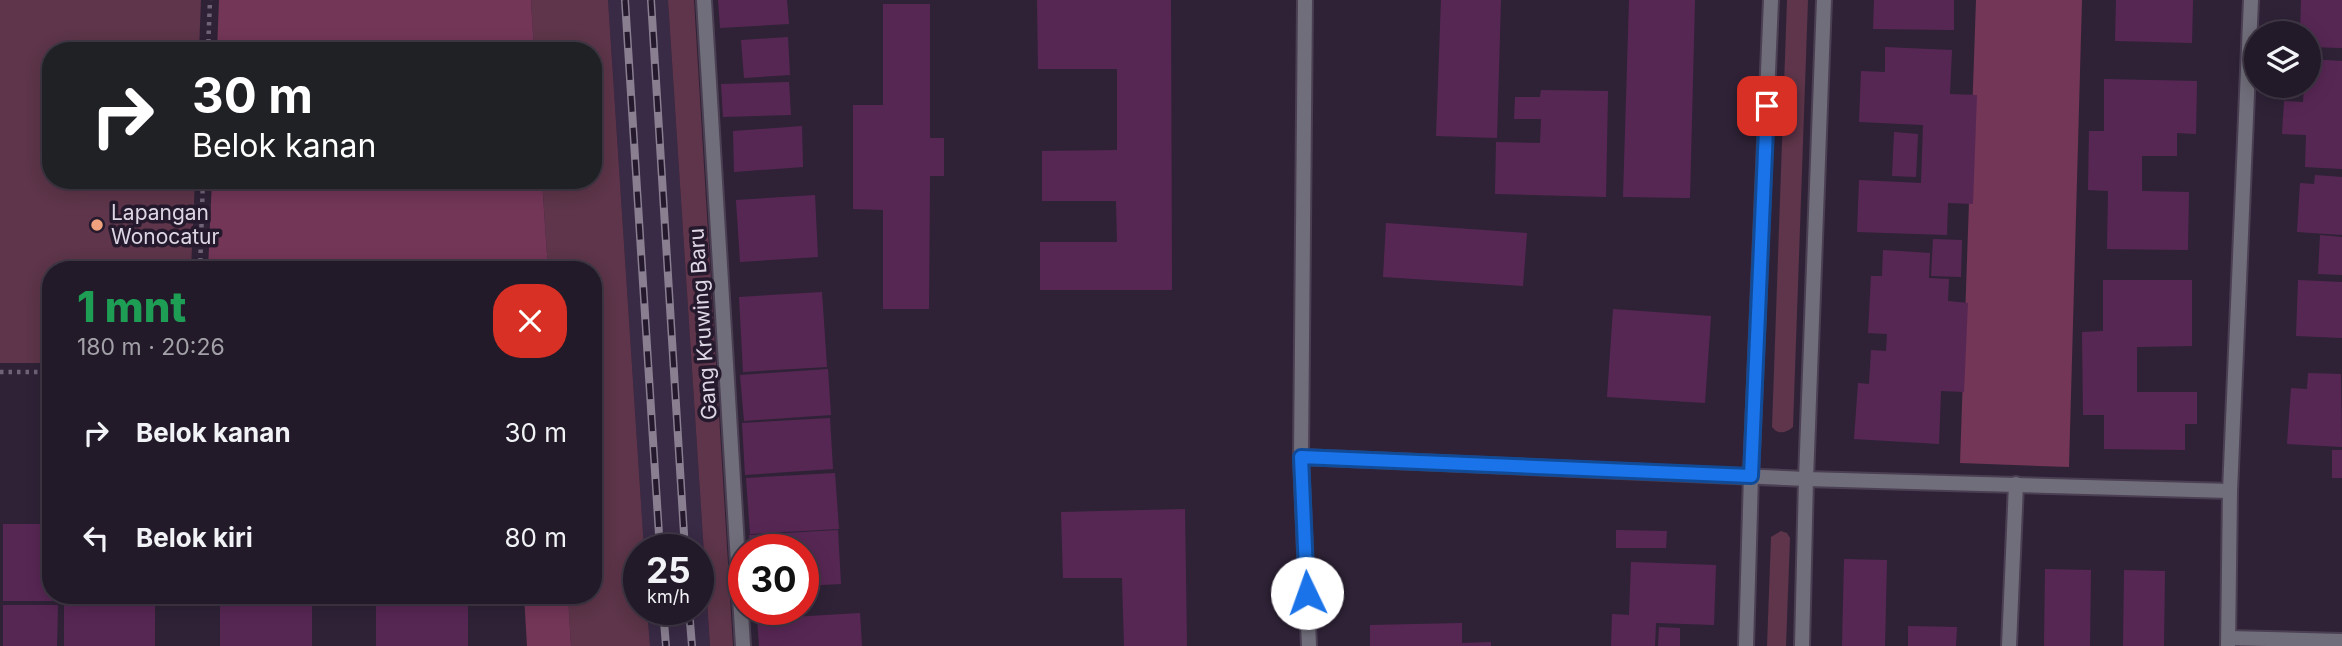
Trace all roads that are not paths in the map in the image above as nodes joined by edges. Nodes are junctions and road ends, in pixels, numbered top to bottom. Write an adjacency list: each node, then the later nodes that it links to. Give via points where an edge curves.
1 (704, 0): 13 (street, Gang Kruwing Baru)
2 (1305, 0): 6 (street)
3 (1771, 0): 7 (street)
4 (1824, 0): 8 (street)
5 (2251, 0): 10 (street)
6 (1301, 457): 7 (street); 14 (street)
7 (1751, 476): 8 (street); 15 (street)
8 (1806, 479): 9 (street); 16 (street)
9 (2017, 484): 10 (street); 17 (street)
10 (2231, 491): 11 (street)
11 (2228, 642): 12 (street)
12 (2342, 642)
13 (743, 646)
14 (1310, 646)
15 (1746, 646)
16 (1802, 646)
17 (2009, 646)

